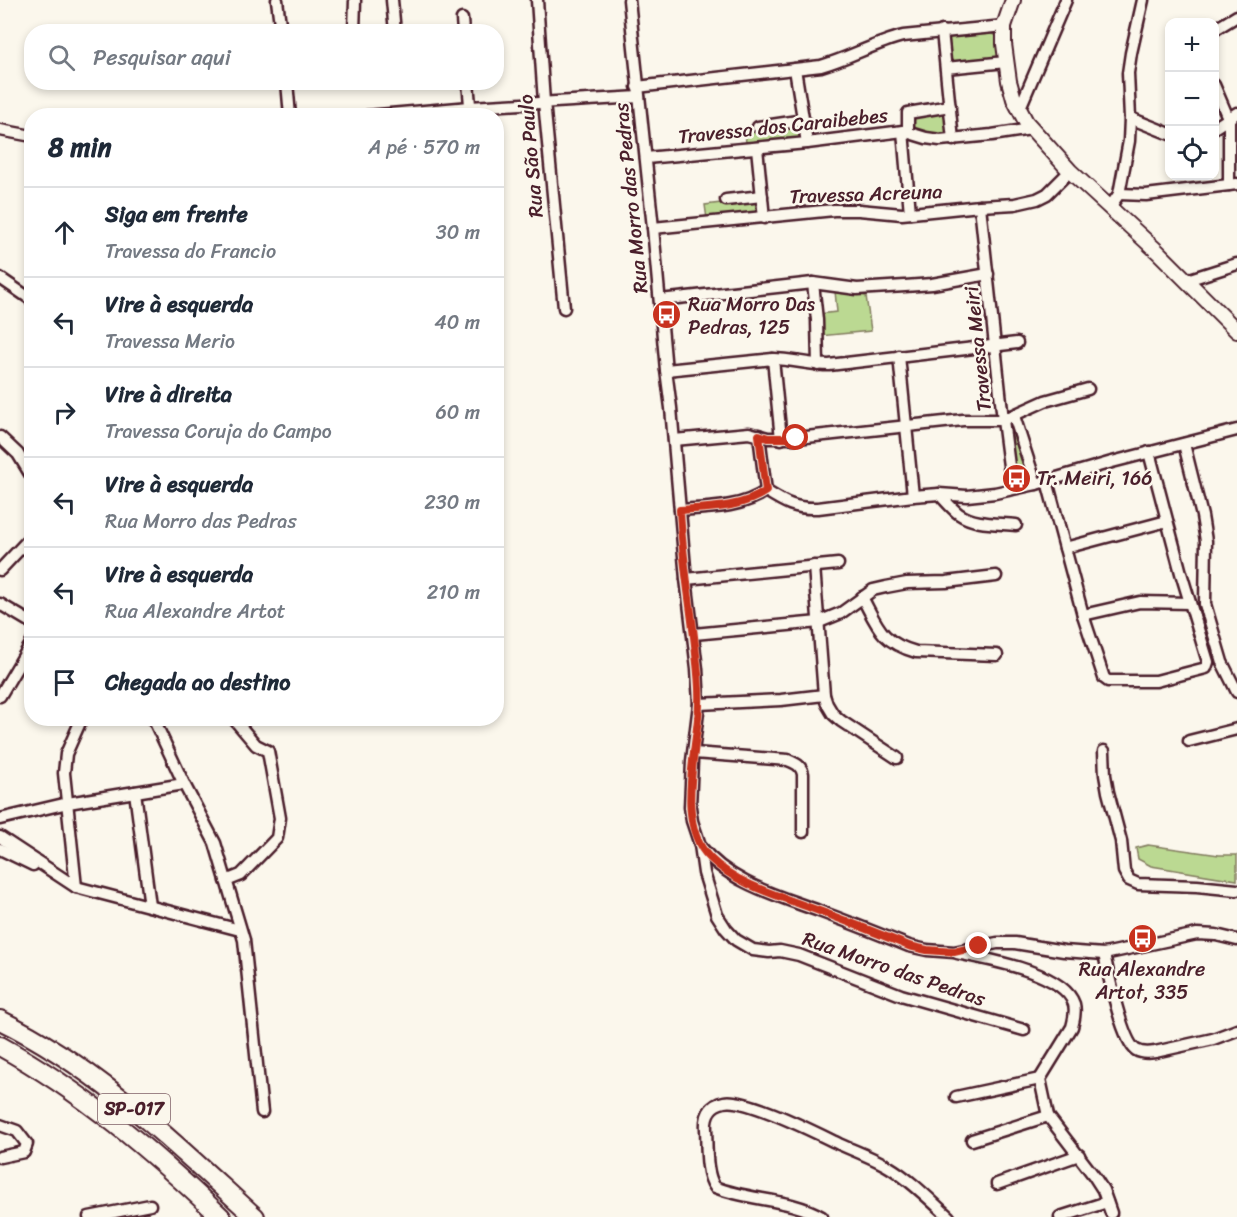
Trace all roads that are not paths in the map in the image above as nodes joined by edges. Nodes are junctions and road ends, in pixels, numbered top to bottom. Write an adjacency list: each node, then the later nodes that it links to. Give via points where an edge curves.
1 (277, 0): 11 (street)
2 (355, 0): 12 (street)
3 (392, 0): 13 (street)
4 (537, 0): 25 (street, Rua São Paulo)
5 (629, 0): 23 (street, Rua Morro das Pedras)
6 (1013, 0): 15 (main road)
7 (1066, 0): 30 (street)
8 (1143, 0): 32 (street, via 1128,73)
9 (1237, 16): 16 (street)
10 (462, 19): 14 (street)
11 (280, 24)
12 (354, 24)
13 (394, 24)
14 (462, 24)
15 (1004, 26): 17 (street); 18 (main road)
16 (1219, 27)
17 (942, 31): 19 (street); 20 (street, via 890,39 836,62)
18 (1006, 62): 19 (street); 30 (main road)
19 (946, 68): 26 (street)
20 (795, 69): 23 (street); 33 (street)
21 (287, 90): 27 (street)
22 (469, 90): 28 (street)
23 (638, 92): 25 (street); 44 (street, Rua Morro das Pedras)
24 (1219, 92): 31 (street)
25 (544, 102): 29 (street); 62 (street, Rua São Paulo)
26 (950, 106): 38 (street, via 908,113); 41 (street)
27 (289, 108)
28 (470, 108)
29 (495, 108)
30 (1019, 110): 36 (main road)
31 (1233, 117): 34 (street); 46 (street)
32 (1130, 118): 39 (street); 47 (street)
33 (804, 120): 35 (street); 42 (street)
34 (1218, 126)
35 (758, 127)
36 (1030, 129): 41 (street, Travessa dos Caraibebes); 45 (main road)
37 (0, 130): 40 (street)
38 (905, 132): 41 (street, Travessa dos Caraibebes); 42 (street, Travessa dos Caraibebes); 52 (street)
39 (1165, 132)
40 (24, 134)
41 (953, 140)
42 (807, 143): 43 (street, Travessa dos Caraibebes)
43 (757, 148): 44 (street, Travessa dos Caraibebes); 48 (street)
44 (646, 158): 54 (street, Rua Morro das Pedras)
45 (1070, 171): 50 (street, Travessa Acreuna, via 1037,199); 51 (main road)
46 (1233, 185): 47 (street, via 1146,195)
47 (1119, 194): 51 (street)
48 (762, 196): 49 (street); 53 (street)
49 (726, 200)
50 (980, 206): 52 (street, Travessa Acreuna); 56 (street, Travessa Meiri)
51 (1110, 207): 58 (main road)
52 (910, 213): 53 (street, Travessa Acreuna, via 834,210)
53 (764, 218): 54 (street, Travessa Acreuna)
54 (653, 228): 61 (street, Rua Morro das Pedras)
55 (1237, 264): 58 (street)
56 (988, 274): 59 (street, via 932,284 857,289); 65 (street, Travessa Meiri)
57 (0, 278): 60 (street)
58 (1187, 280): 63 (main road)
59 (813, 283): 61 (street); 68 (street)
60 (24, 294)
61 (660, 300): 69 (street, Rua Morro das Pedras)
62 (564, 308)
63 (1237, 331)
64 (1017, 343): 65 (street)
65 (996, 345): 66 (street); 71 (street, Travessa Meiri)
66 (899, 356): 68 (street); 72 (street)
67 (773, 359): 68 (street); 69 (street); 76 (street)
68 (818, 365)
69 (666, 370): 77 (street, Rua Morro das Pedras)
70 (1088, 389): 71 (street, via 1045,401)
71 (1009, 418): 72 (street); 81 (street); 82 (street, Travessa Meiri)
72 (905, 427): 76 (street); 85 (street)
73 (1237, 430): 78 (street)
74 (759, 435): 76 (street); 77 (street); 83 (street)
75 (0, 437): 80 (street)
76 (782, 439)
77 (674, 440): 86 (street, Rua Morro das Pedras)
78 (1184, 444): 79 (street); 98 (street, via 1206,541)
79 (1149, 452): 81 (street); 87 (street)
80 (24, 464)
81 (1041, 482): 82 (street); 90 (street)
82 (1012, 489): 84 (street, via 968,496)
83 (766, 491): 85 (street, via 805,508); 86 (street, via 754,499 724,506)
84 (939, 494): 85 (street); 88 (street, via 968,518)
85 (913, 496)
86 (680, 510): 95 (street, Rua Morro das Pedras)
87 (1167, 521): 90 (street); 99 (street)
88 (1016, 525)
89 (24, 544): 93 (street)
90 (1065, 548): 100 (street)
91 (838, 564): 92 (street)
92 (814, 566): 95 (street); 102 (street)
93 (0, 570)
94 (996, 576): 96 (street, via 886,586)
95 (686, 579): 103 (street, Rua Morro das Pedras)
96 (862, 597): 102 (street, via 841,613); 104 (street, via 880,632 903,649)
97 (0, 604): 101 (street)
98 (1205, 604): 99 (street); 106 (street, via 1222,662)
99 (1190, 605): 100 (street, via 1140,602); 100 (street, via 1208,666 1156,681 1105,680)
100 (1083, 615)
101 (24, 618)
102 (819, 622): 103 (street); 107 (street)
103 (694, 634): 109 (street, Rua Morro das Pedras)
104 (997, 654)
105 (24, 656): 108 (street)
106 (1237, 692)
107 (824, 695): 109 (street); 117 (street, via 841,721)
108 (0, 696)
109 (699, 704): 116 (street, Rua Morro das Pedras)
110 (78, 726): 120 (street, via 66,754)
111 (157, 726): 118 (street)
112 (240, 726): 126 (street, via 256,746 268,751 280,818 277,838 241,875)
113 (1237, 729): 114 (street)
114 (1189, 741)
115 (1104, 751): 128 (street, via 1108,792 1129,880 1138,884)
116 (694, 753): 122 (street, via 788,760 796,764 803,774); 124 (street, Rua Morro das Pedras, via 690,807)
117 (897, 758)
118 (184, 784): 119 (street); 126 (street, via 215,843)
119 (135, 792): 120 (street); 129 (street)
120 (68, 803): 121 (street); 127 (street)
121 (0, 819)
122 (803, 832)
123 (0, 837): 127 (street)
124 (700, 845): 132 (street, via 730,874 756,887 909,946); 135 (street, Rua Morro das Pedras, via 717,915 743,945 753,950 799,955 901,995)
125 (0, 849): 127 (street)
126 (226, 881): 130 (street)
127 (76, 887): 129 (street)
128 (1237, 890)
129 (150, 906): 130 (street)
130 (240, 930): 140 (street)
131 (1237, 940): 133 (street, via 1197,934)
132 (954, 952): 133 (street, via 1015,943); 138 (street, via 1011,965 1054,981 1066,991 1074,1004 1075,1018)
133 (1104, 954): 136 (street, via 1117,1008 1131,1046 1137,1051 1155,1052)
134 (0, 1020): 152 (highway, SP-017, via 60,1053 108,1088)
135 (1024, 1030)
136 (1237, 1030)
137 (0, 1046): 151 (highway, SP-017, via 94,1107)
138 (1040, 1078): 139 (street); 141 (street)
139 (956, 1097)
140 (262, 1112)
141 (1048, 1116): 143 (street); 144 (street)
142 (0, 1125): 145 (street, via 17,1131 27,1144 24,1152)
143 (972, 1140)
144 (1079, 1155): 146 (street); 147 (street)
145 (0, 1156)
146 (997, 1184)
147 (1107, 1202): 149 (street); 155 (street)
148 (150, 1205): 150 (street)
149 (1111, 1213)
150 (89, 1217)
151 (221, 1217)
152 (255, 1217)
153 (822, 1217): 154 (street, via 786,1203 715,1187 710,1176 706,1122 713,1106 725,1101 739,1102 772,1113 889,1167)
154 (949, 1217)
155 (1059, 1217)

